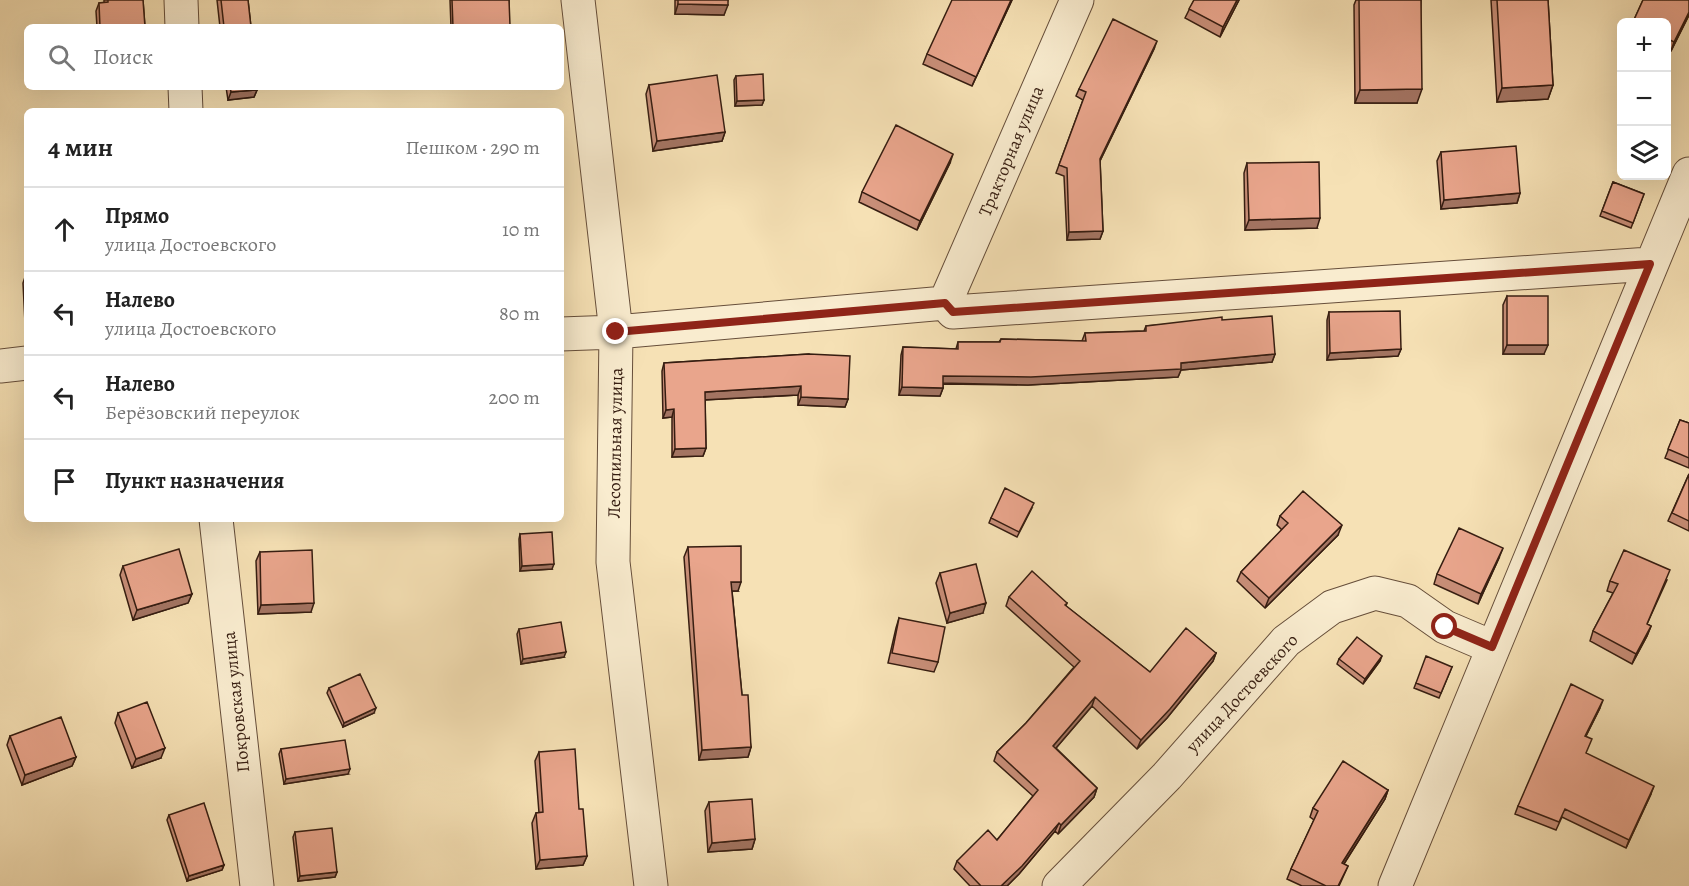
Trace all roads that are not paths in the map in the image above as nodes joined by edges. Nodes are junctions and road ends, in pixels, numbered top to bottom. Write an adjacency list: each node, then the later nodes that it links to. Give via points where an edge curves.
1 (181, 0): 4 (street)
2 (578, 0): 10 (street, Лесопильная улица)
3 (1077, 0): 9 (street, Тракторная улица)
4 (182, 24)
5 (185, 90): 6 (street)
6 (186, 108)
7 (1689, 174): 8 (street)
8 (1650, 264): 9 (street, via 953,312); 15 (street)
9 (945, 303): 10 (street)
10 (616, 332): 11 (street); 17 (street, Лесопильная улица, via 613,562)
11 (564, 334)
12 (24, 363): 13 (street)
13 (0, 366)
14 (216, 522): 16 (street, Покровская улица)
15 (1492, 647): 18 (street, улица Достоевского, via 1445,627 1408,601 1375,593 1332,607 1286,641 1167,776); 19 (street)
16 (257, 886)
17 (651, 886)
18 (1059, 886)
19 (1395, 886)

